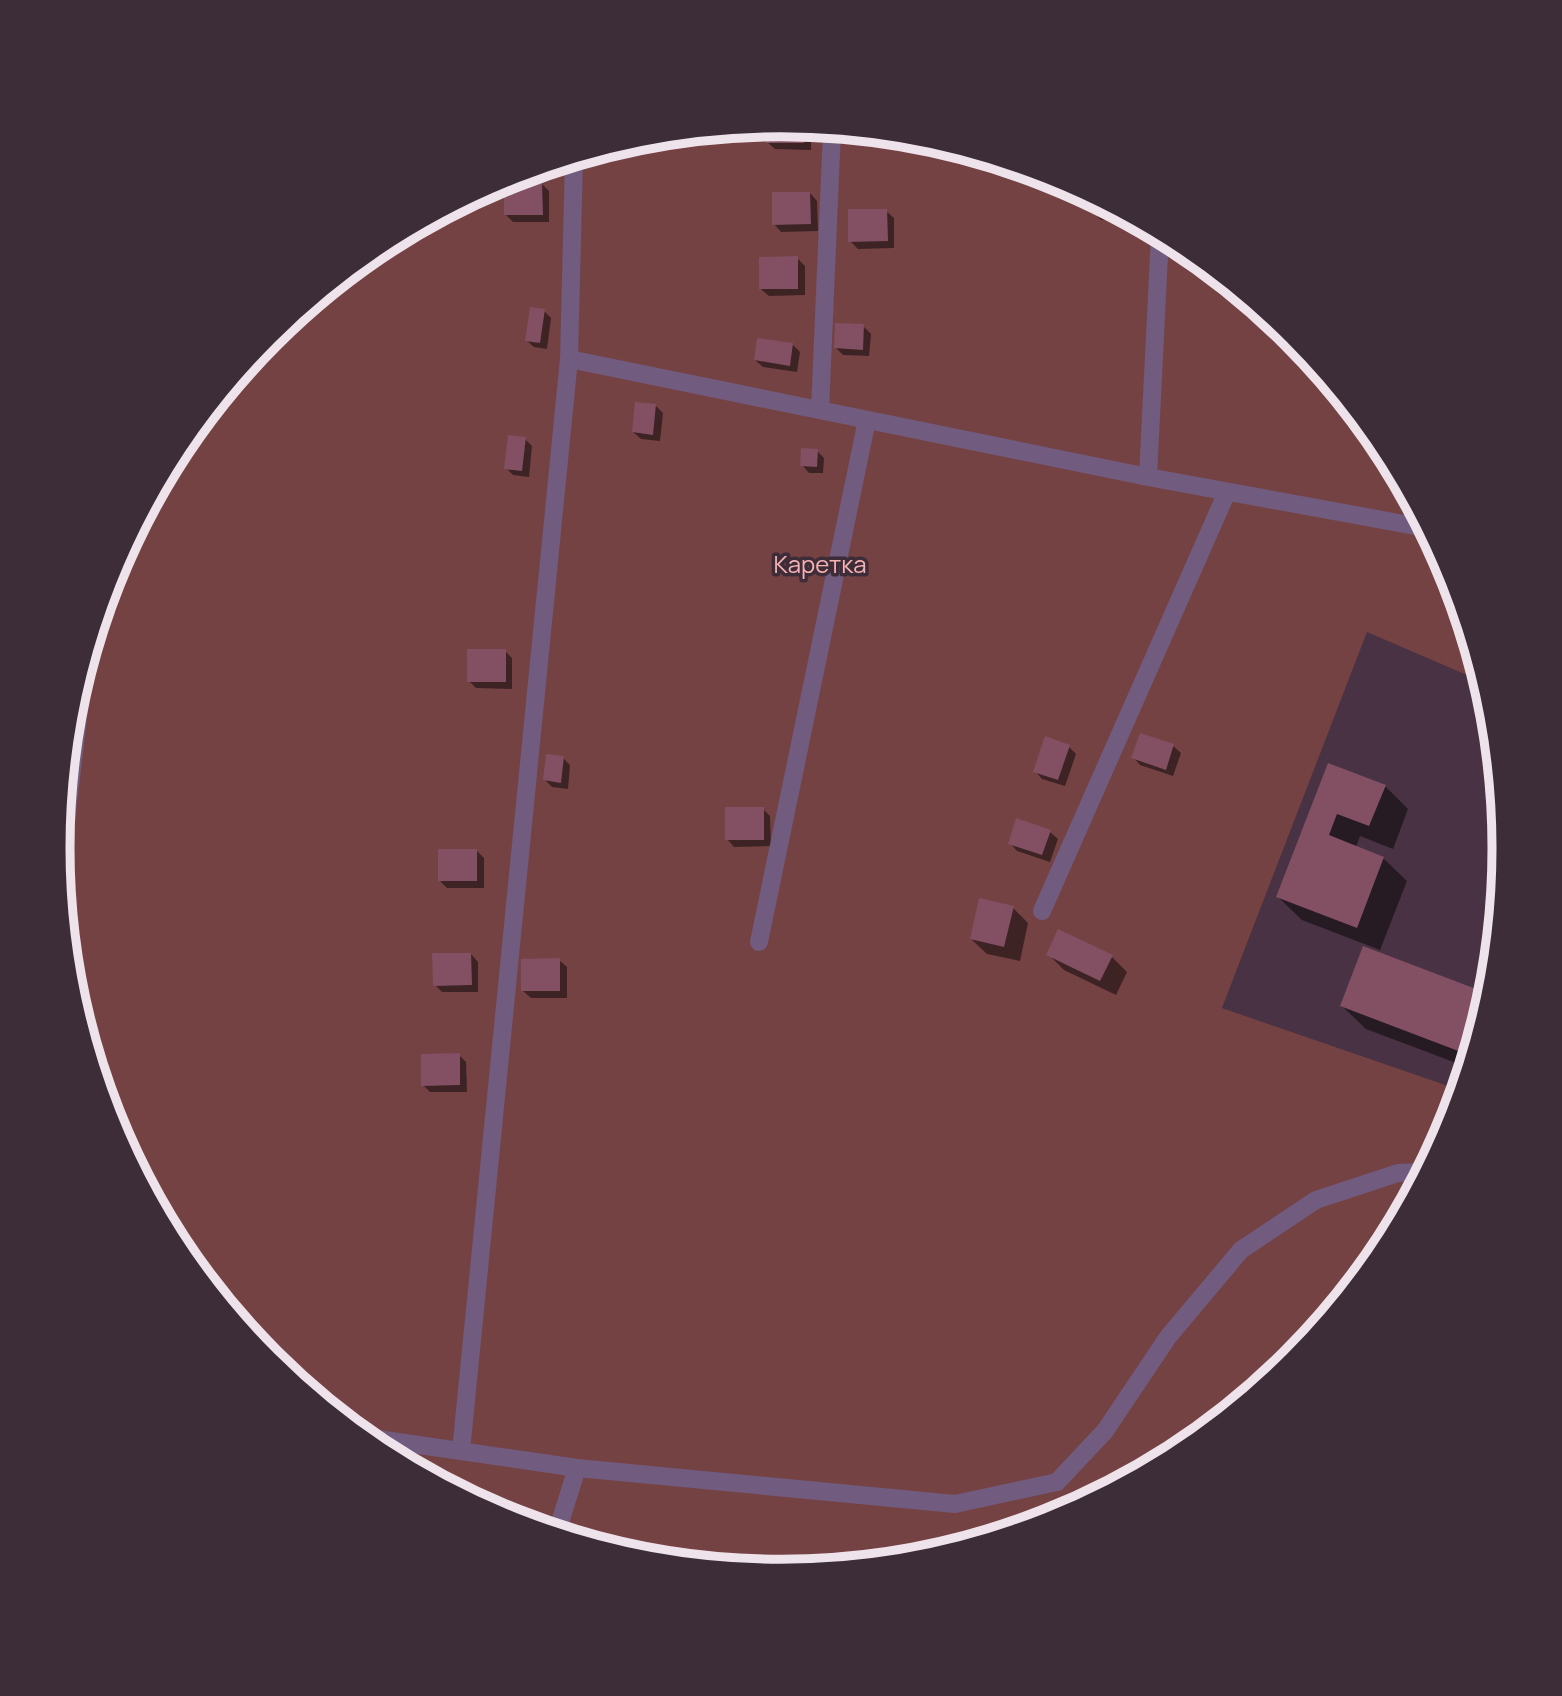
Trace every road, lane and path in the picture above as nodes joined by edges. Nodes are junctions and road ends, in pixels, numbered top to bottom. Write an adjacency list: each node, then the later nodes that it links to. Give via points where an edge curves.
1 (832, 139): 5 (lane)
2 (574, 168): 4 (lane)
3 (1159, 247): 7 (lane)
4 (569, 359): 5 (lane); 14 (lane)
5 (820, 410): 6 (lane)
6 (867, 420): 7 (lane); 11 (lane)
7 (1148, 477): 8 (lane)
8 (1227, 492): 9 (lane); 10 (lane)
9 (1415, 526)
10 (1042, 911)
11 (759, 942)
12 (1414, 1172): 15 (lane, via 1398,1173 1316,1200 1241,1250 1168,1337 1105,1431 1057,1482 955,1504)
13 (388, 1441): 14 (lane)
14 (461, 1451): 15 (lane)
15 (577, 1468): 16 (lane)
16 (560, 1523)

